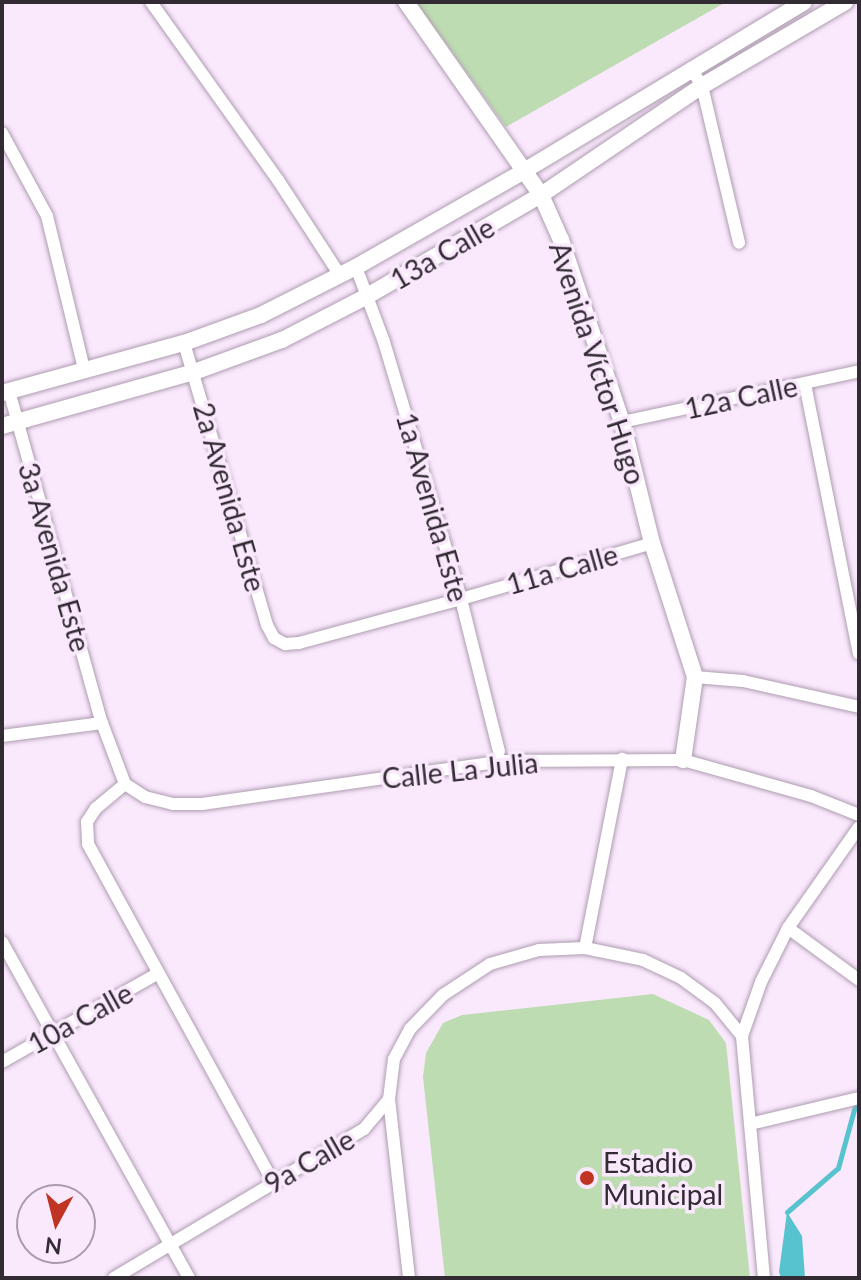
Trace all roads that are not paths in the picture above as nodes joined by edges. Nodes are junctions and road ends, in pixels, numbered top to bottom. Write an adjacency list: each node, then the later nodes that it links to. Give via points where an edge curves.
1 (151, 2): 12 (street)
2 (406, 2): 8 (street, Avenida Víctor Hugo)
3 (804, 2): 5 (street, 13a Calle)
4 (845, 2): 6 (street, 13a Calle)
5 (691, 68): 6 (street); 8 (street, 13a Calle)
6 (702, 86): 9 (street, 13a Calle); 10 (street)
7 (2, 133): 15 (street, via 47,216)
8 (524, 171): 9 (street, Avenida Víctor Hugo); 11 (street, 13a Calle)
9 (541, 195): 13 (street, 13a Calle); 20 (street, Avenida Víctor Hugo)
10 (739, 243)
11 (356, 267): 12 (street, 13a Calle); 13 (street, 1a Avenida Este)
12 (340, 275): 14 (street, 13a Calle, via 261,315)
13 (369, 295): 17 (street, 13a Calle, via 282,340); 23 (street, 1a Avenida Este)
14 (184, 343): 15 (street, 13a Calle); 17 (street, 2a Avenida Este)
15 (84, 369): 19 (street, 13a Calle)
16 (859, 371): 18 (street, 12a Calle)
17 (194, 372): 21 (street, 13a Calle); 24 (street, 2a Avenida Este, via 267,625)
18 (805, 384): 20 (street, 12a Calle); 25 (street)
19 (5, 392): 21 (street, 3a Avenida Este)
20 (622, 422): 22 (street, Avenida Víctor Hugo)
21 (10, 424): 28 (street, 3a Avenida Este)
22 (652, 543): 23 (street, 11a Calle); 26 (street, Avenida Víctor Hugo)
23 (461, 599): 24 (street, 11a Calle); 30 (street, 1a Avenida Este)
24 (285, 644)
25 (859, 654)
26 (695, 677): 27 (street, via 743,681); 32 (street, Avenida Víctor Hugo)
27 (859, 707)
28 (102, 723): 29 (street); 33 (street)
29 (2, 736)
30 (499, 751)
31 (622, 759): 32 (street, Calle La Julia); 33 (street, Calle La Julia, via 503,761 202,804 145,797); 38 (street)
32 (683, 760): 34 (street, Calle La Julia)
33 (125, 784): 39 (street, via 87,822 88,844)
34 (859, 815)
35 (859, 827): 36 (street)
36 (788, 928): 40 (street); 42 (street)
37 (2, 942): 41 (street)
38 (585, 948): 42 (street, via 643,960 681,978 715,1003); 45 (street, via 539,950 490,964 443,995 394,1059)
39 (157, 974): 41 (street, 10a Calle); 47 (street)
40 (859, 980)
41 (53, 1035): 43 (street, 10a Calle); 48 (street)
42 (742, 1036): 46 (street)
43 (2, 1062)
44 (859, 1098): 46 (street)
45 (389, 1099): 47 (street, 9a Calle, via 364,1129); 51 (street)
46 (750, 1124): 52 (street)
47 (273, 1182): 48 (street, 9a Calle)
48 (171, 1246): 49 (street, 9a Calle); 50 (street)
49 (114, 1278)
50 (189, 1278)
51 (409, 1278)
52 (764, 1278)

